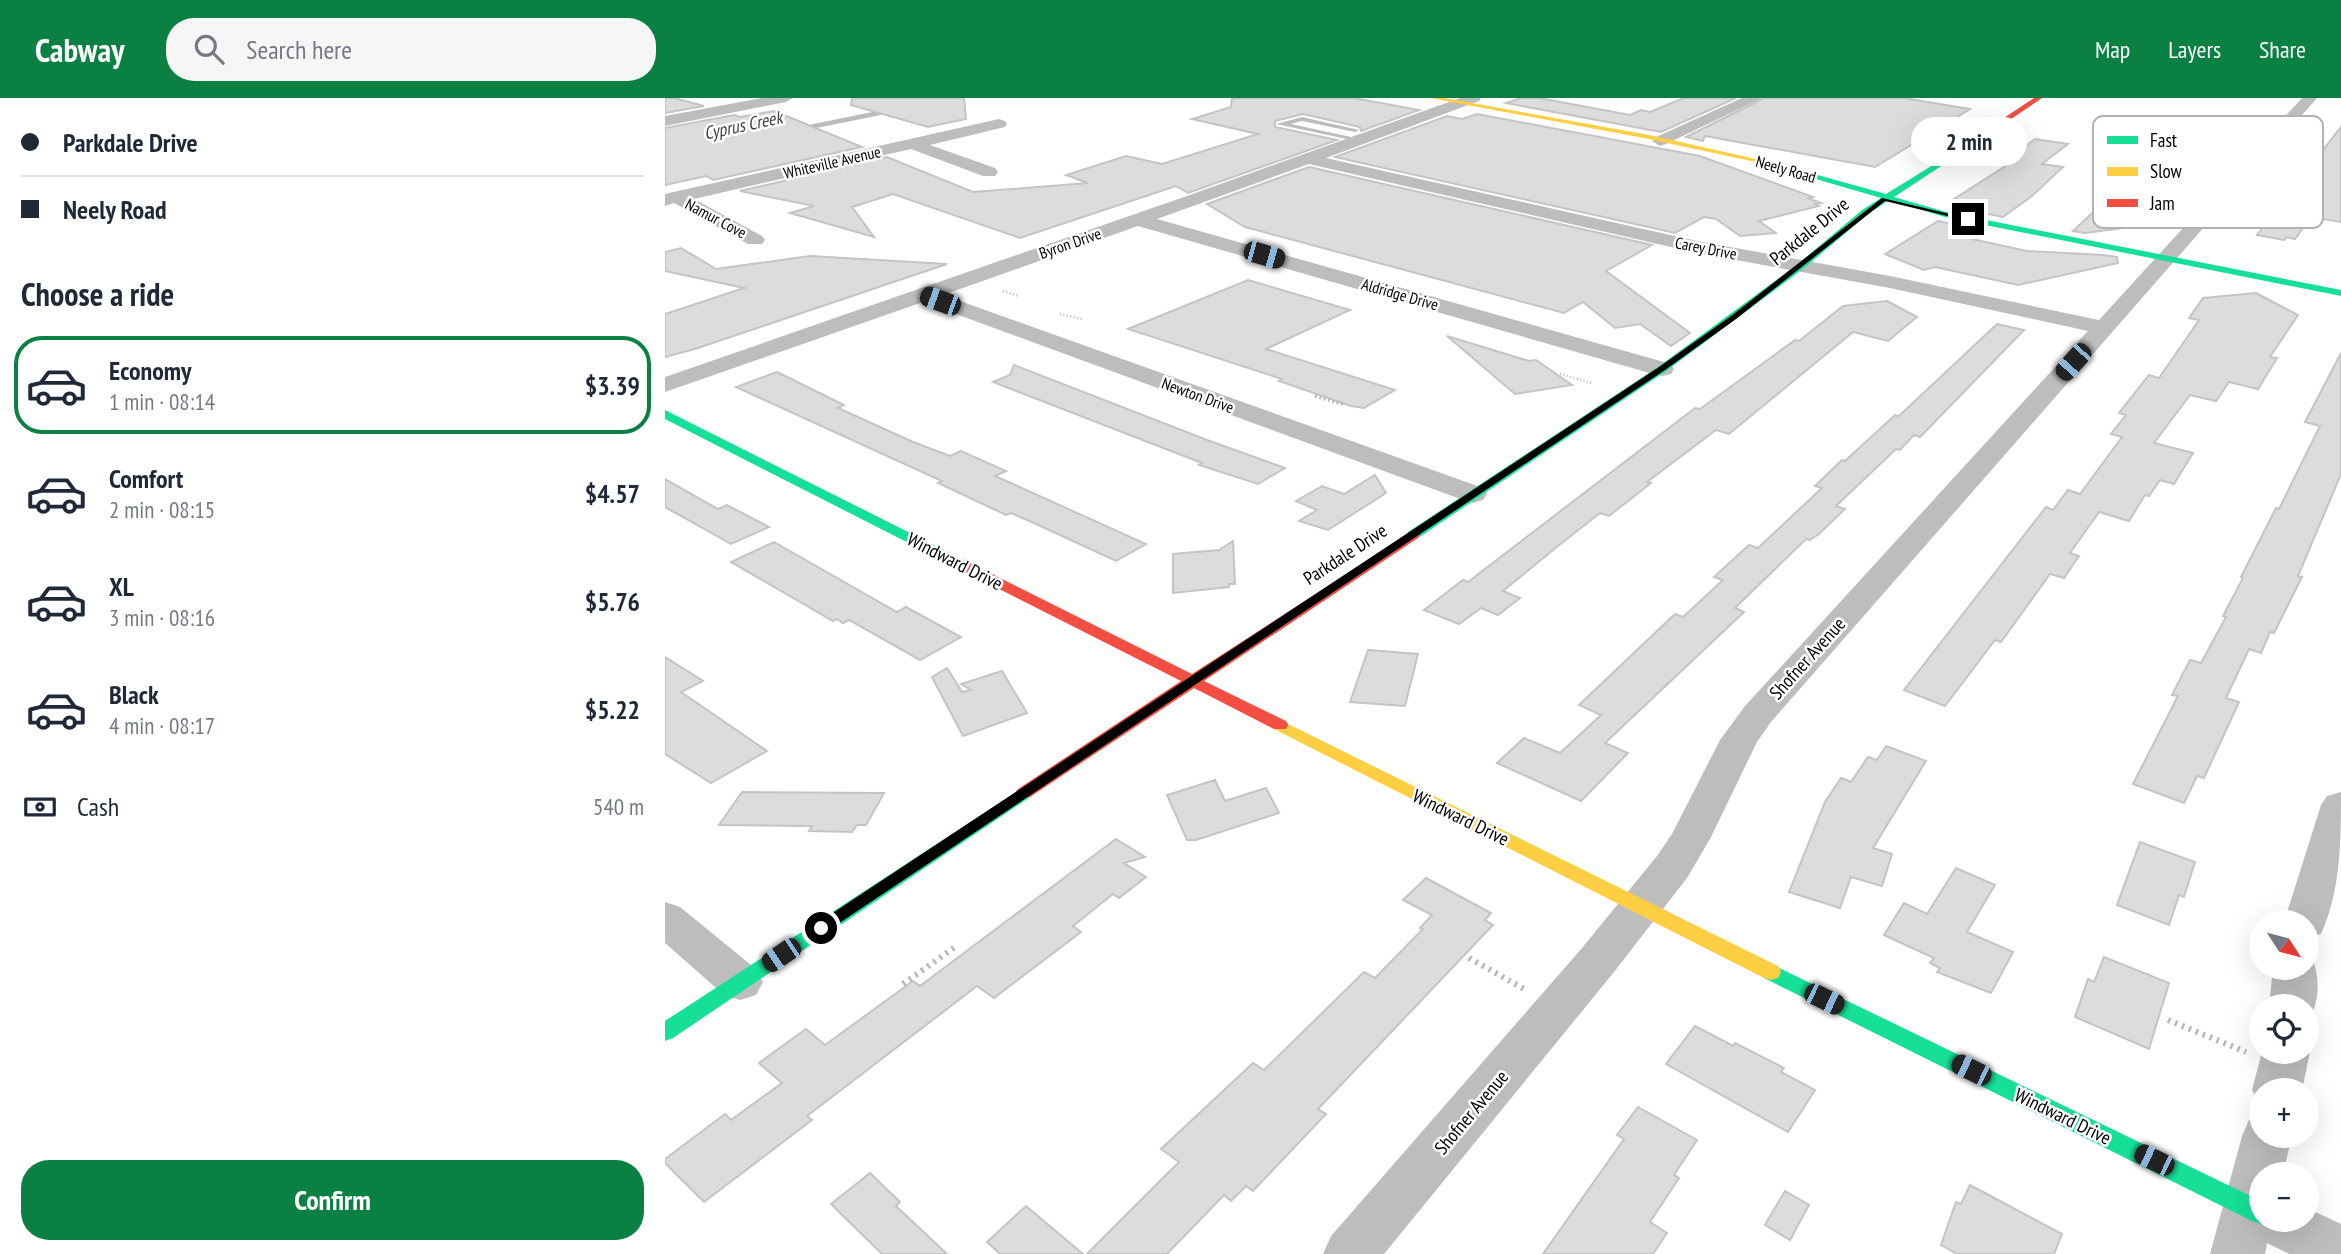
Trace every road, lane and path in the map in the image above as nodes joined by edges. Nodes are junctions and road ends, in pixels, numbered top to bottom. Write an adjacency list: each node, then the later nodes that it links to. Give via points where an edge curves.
1 (786, 98): 6 (street)
2 (1433, 98): 7 (street, Neely Road)
3 (1754, 98): 12 (street)
4 (2039, 98): 17 (street, Parkdale Drive)
5 (2310, 98): 8 (street, Shofner Avenue)
6 (748, 101): 9 (street)
7 (1467, 101): 11 (street, Byron Drive); 12 (street, Neely Road)
8 (2294, 116)
9 (665, 121)
10 (999, 124): 13 (street, Whiteville Avenue)
11 (1358, 135): 11 (lane, via 1280,124 1302,119); 14 (street, Byron Drive)
12 (1661, 141): 17 (street, Neely Road, via 1778,165)
13 (912, 144): 15 (street); 16 (street, Whiteville Avenue)
14 (1310, 159): 18 (street, Byron Drive); 22 (street, Carey Drive, via 1697,247)
15 (989, 172)
16 (671, 198): 20 (street, Namur Cove)
17 (1884, 199): 21 (street, Neely Road); 22 (street, Parkdale Drive)
18 (1138, 219): 25 (street, Byron Drive); 30 (street, Aldridge Drive)
19 (2195, 228): 21 (street, Shofner Avenue)
20 (755, 240)
21 (2167, 259): 24 (street, Neely Road); 29 (street, Shofner Avenue)
22 (1801, 266): 29 (street, Carey Drive); 30 (street, Parkdale Drive)
23 (1003, 291): 26 (path)
24 (2341, 293)
25 (923, 295): 32 (street, Byron Drive); 37 (street, Newton Drive)
26 (1019, 296)
27 (1061, 314): 28 (path)
28 (1082, 319)
29 (2104, 328): 40 (street, Shofner Avenue, via 1758,714 1739,740 1690,839)
30 (1662, 369): 37 (street, Parkdale Drive)
31 (1560, 374): 33 (path)
32 (665, 384)
33 (1593, 384)
34 (1315, 396): 35 (path)
35 (1343, 404)
36 (665, 414): 38 (street, Windward Drive)
37 (1473, 494): 38 (street, Parkdale Drive)
38 (1191, 681): 40 (street, Windward Drive); 45 (street, Parkdale Drive)
39 (2341, 805): 41 (street)
40 (1640, 908): 51 (street, Windward Drive); 54 (street, Shofner Avenue)
41 (2310, 910)
42 (665, 918): 45 (street)
43 (958, 945): 46 (path)
44 (1469, 958): 47 (path)
45 (740, 982): 49 (street, Parkdale Drive)
46 (903, 984)
47 (1537, 995)
48 (2168, 1020): 50 (path)
49 (665, 1032)
50 (2272, 1066)
51 (2249, 1219)
52 (2282, 1232): 53 (street, Windward Drive)
53 (2341, 1252)
54 (1350, 1254)

